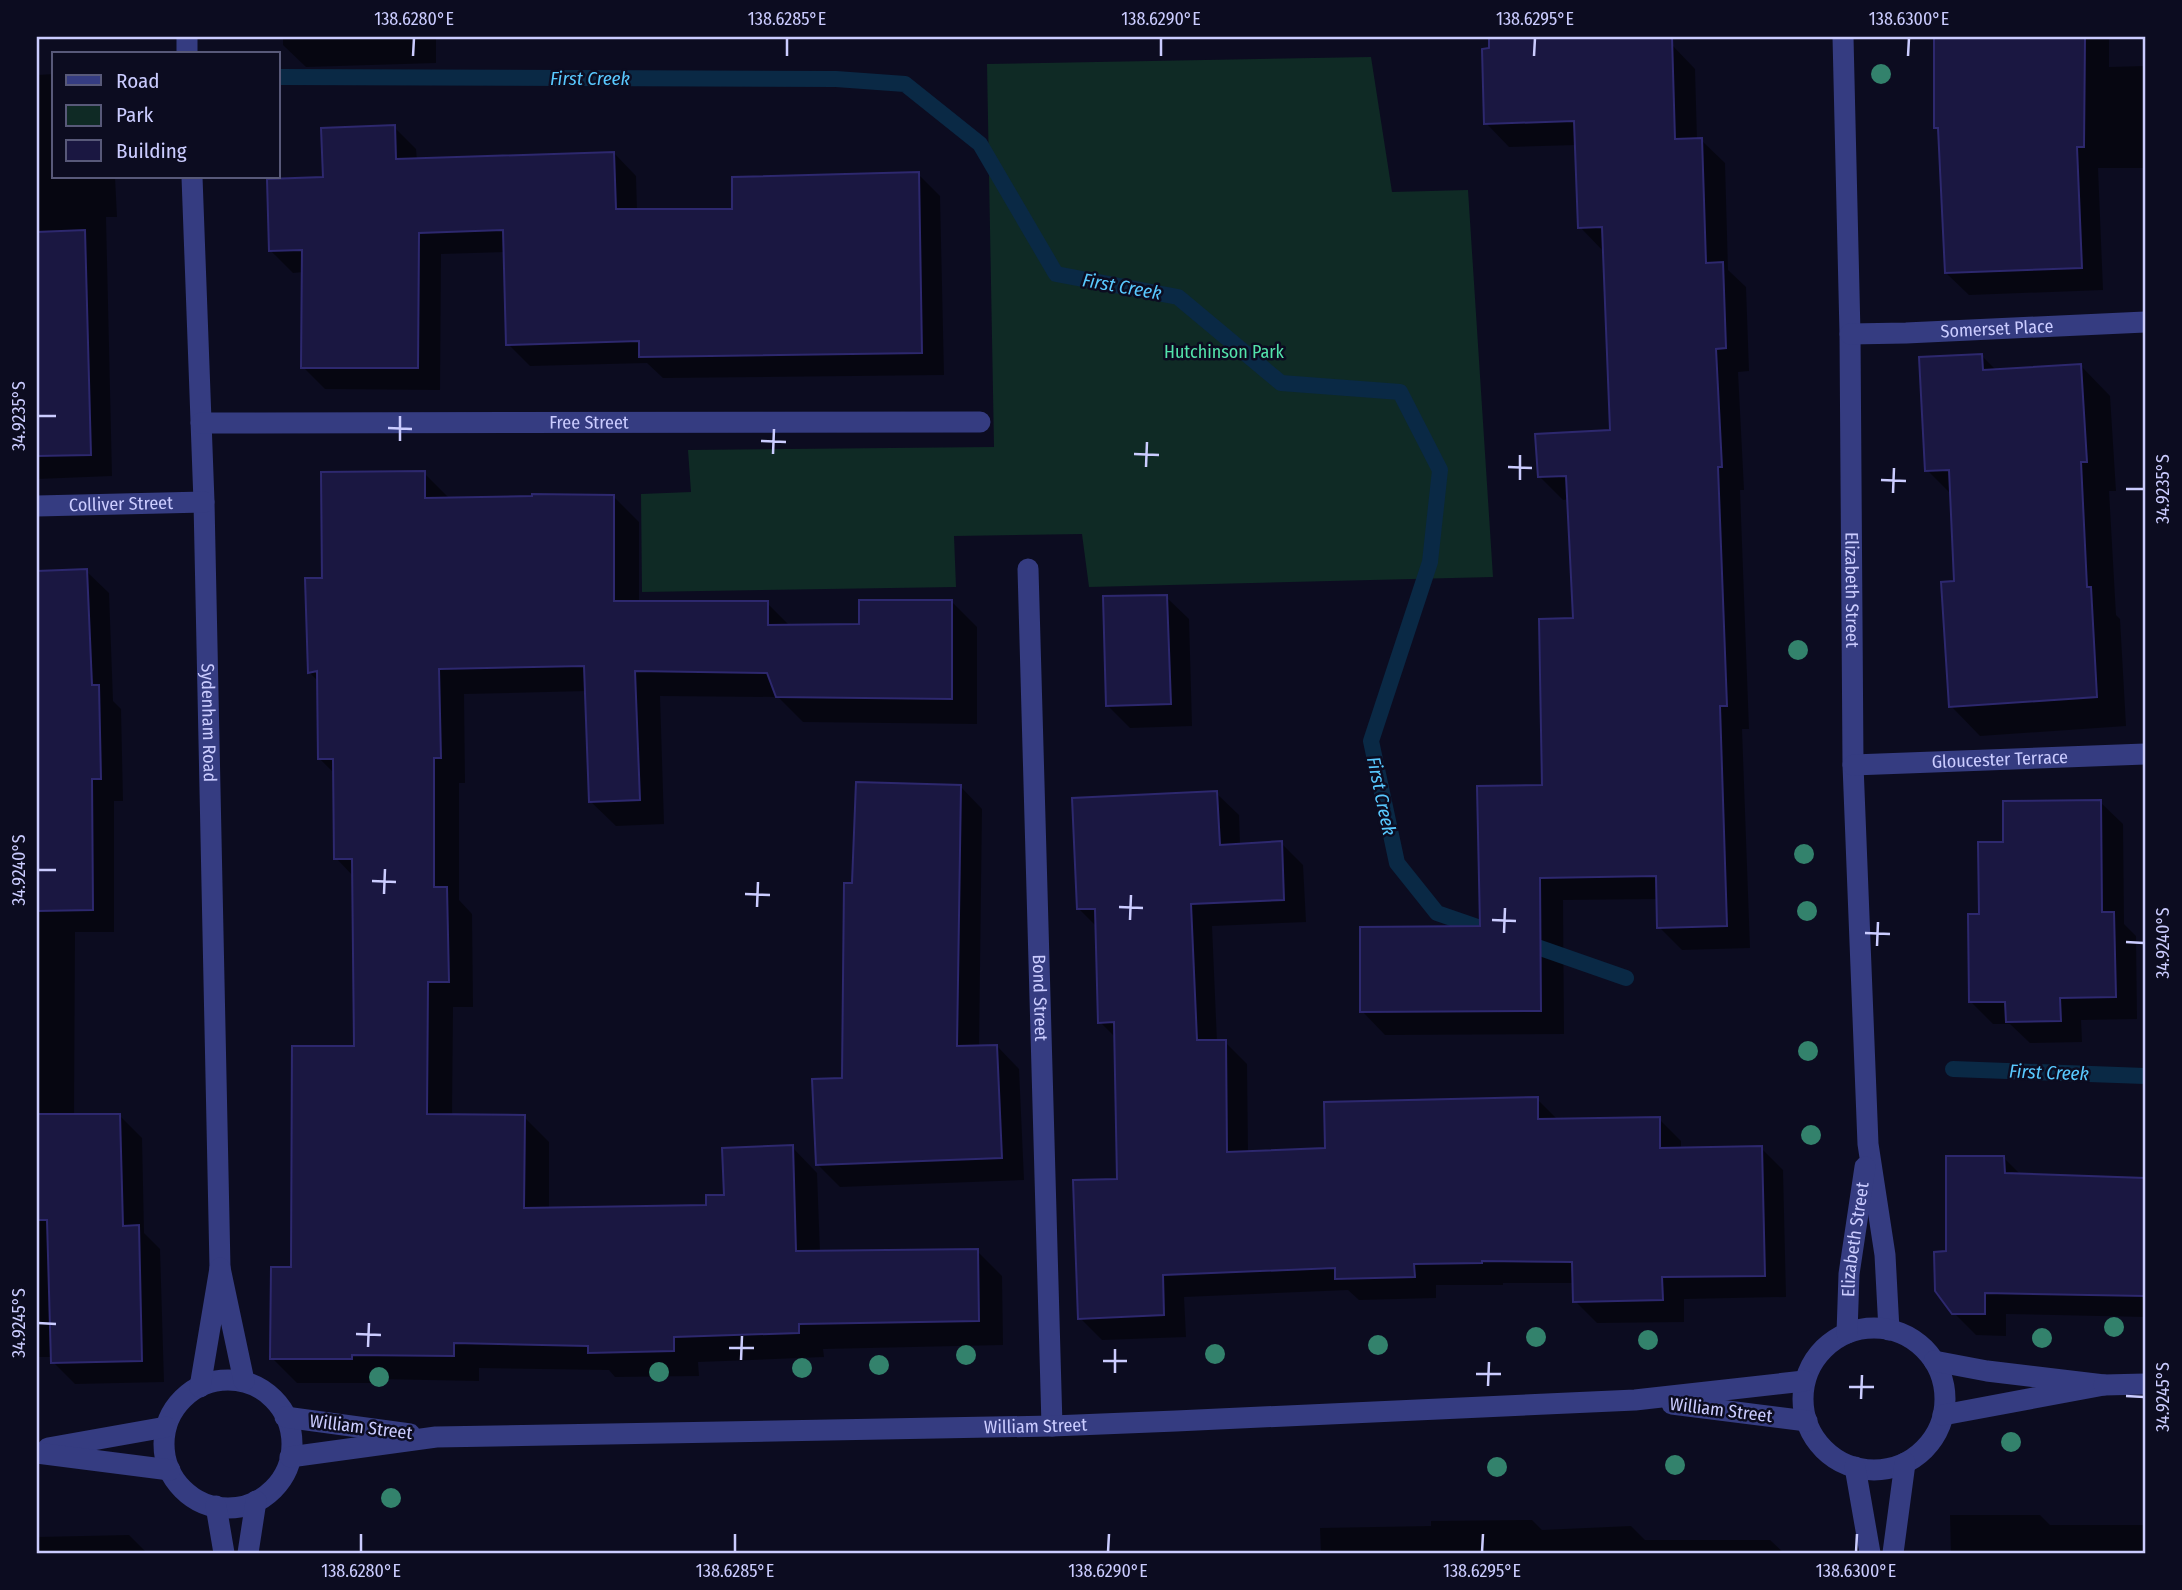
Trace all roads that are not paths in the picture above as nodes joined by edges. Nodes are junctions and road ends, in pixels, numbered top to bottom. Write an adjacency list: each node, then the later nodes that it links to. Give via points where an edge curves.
1 (1843, 37): 4 (street, Elizabeth Street)
2 (191, 178): 6 (street, Sydenham Road)
3 (2145, 321): 4 (street, Somerset Place)
4 (1850, 334): 11 (street, Elizabeth Street)
5 (979, 422): 6 (street, Free Street)
6 (201, 423): 7 (street, Sydenham Road)
7 (204, 502): 8 (street, Colliver Street); 13 (street, Sydenham Road)
8 (37, 506)
9 (1028, 569): 26 (street, Bond Street)
10 (2145, 754): 11 (street, Gloucester Terrace)
11 (1853, 765): 12 (street, Elizabeth Street)
12 (1868, 1144): 14 (street, Elizabeth Street, via 1885,1255); 15 (street, Elizabeth Street, via 1849,1274)
13 (220, 1268): 17 (street, Sydenham Road); 21 (street, Sydenham Road)
14 (1889, 1330): 15 (street, via 1867,1328); 16 (street, via 1909,1337)
15 (1847, 1333): 18 (street, via 1819,1355)
16 (1934, 1362): 20 (street); 23 (street, via 1945,1388)
17 (244, 1381): 21 (street, via 222,1380); 24 (street, via 264,1390)
18 (1804, 1381): 22 (street, William Street); 25 (street)
19 (2145, 1384): 20 (street)
20 (2104, 1385): 23 (street)
21 (200, 1387): 27 (street, via 174,1409)
22 (1635, 1400): 25 (street, William Street); 26 (street, William Street)
23 (1943, 1415): 31 (street, via 1924,1450)
24 (285, 1417): 28 (street, William Street); 30 (street)
25 (1807, 1420): 32 (street, via 1823,1448)
26 (1052, 1426): 28 (street, William Street)
27 (166, 1427): 29 (street); 33 (street, via 164,1446)
28 (436, 1437): 30 (street, William Street)
29 (37, 1452): 33 (street)
30 (290, 1457): 34 (street, via 279,1482)
31 (1905, 1463): 32 (street, via 1884,1469); 39 (street)
32 (1855, 1467): 38 (street)
33 (170, 1470): 35 (street, via 191,1496)
34 (256, 1501): 35 (street); 37 (street)
35 (216, 1506): 36 (street)
36 (224, 1553)
37 (248, 1553)
38 (1870, 1553)
39 (1893, 1553)

